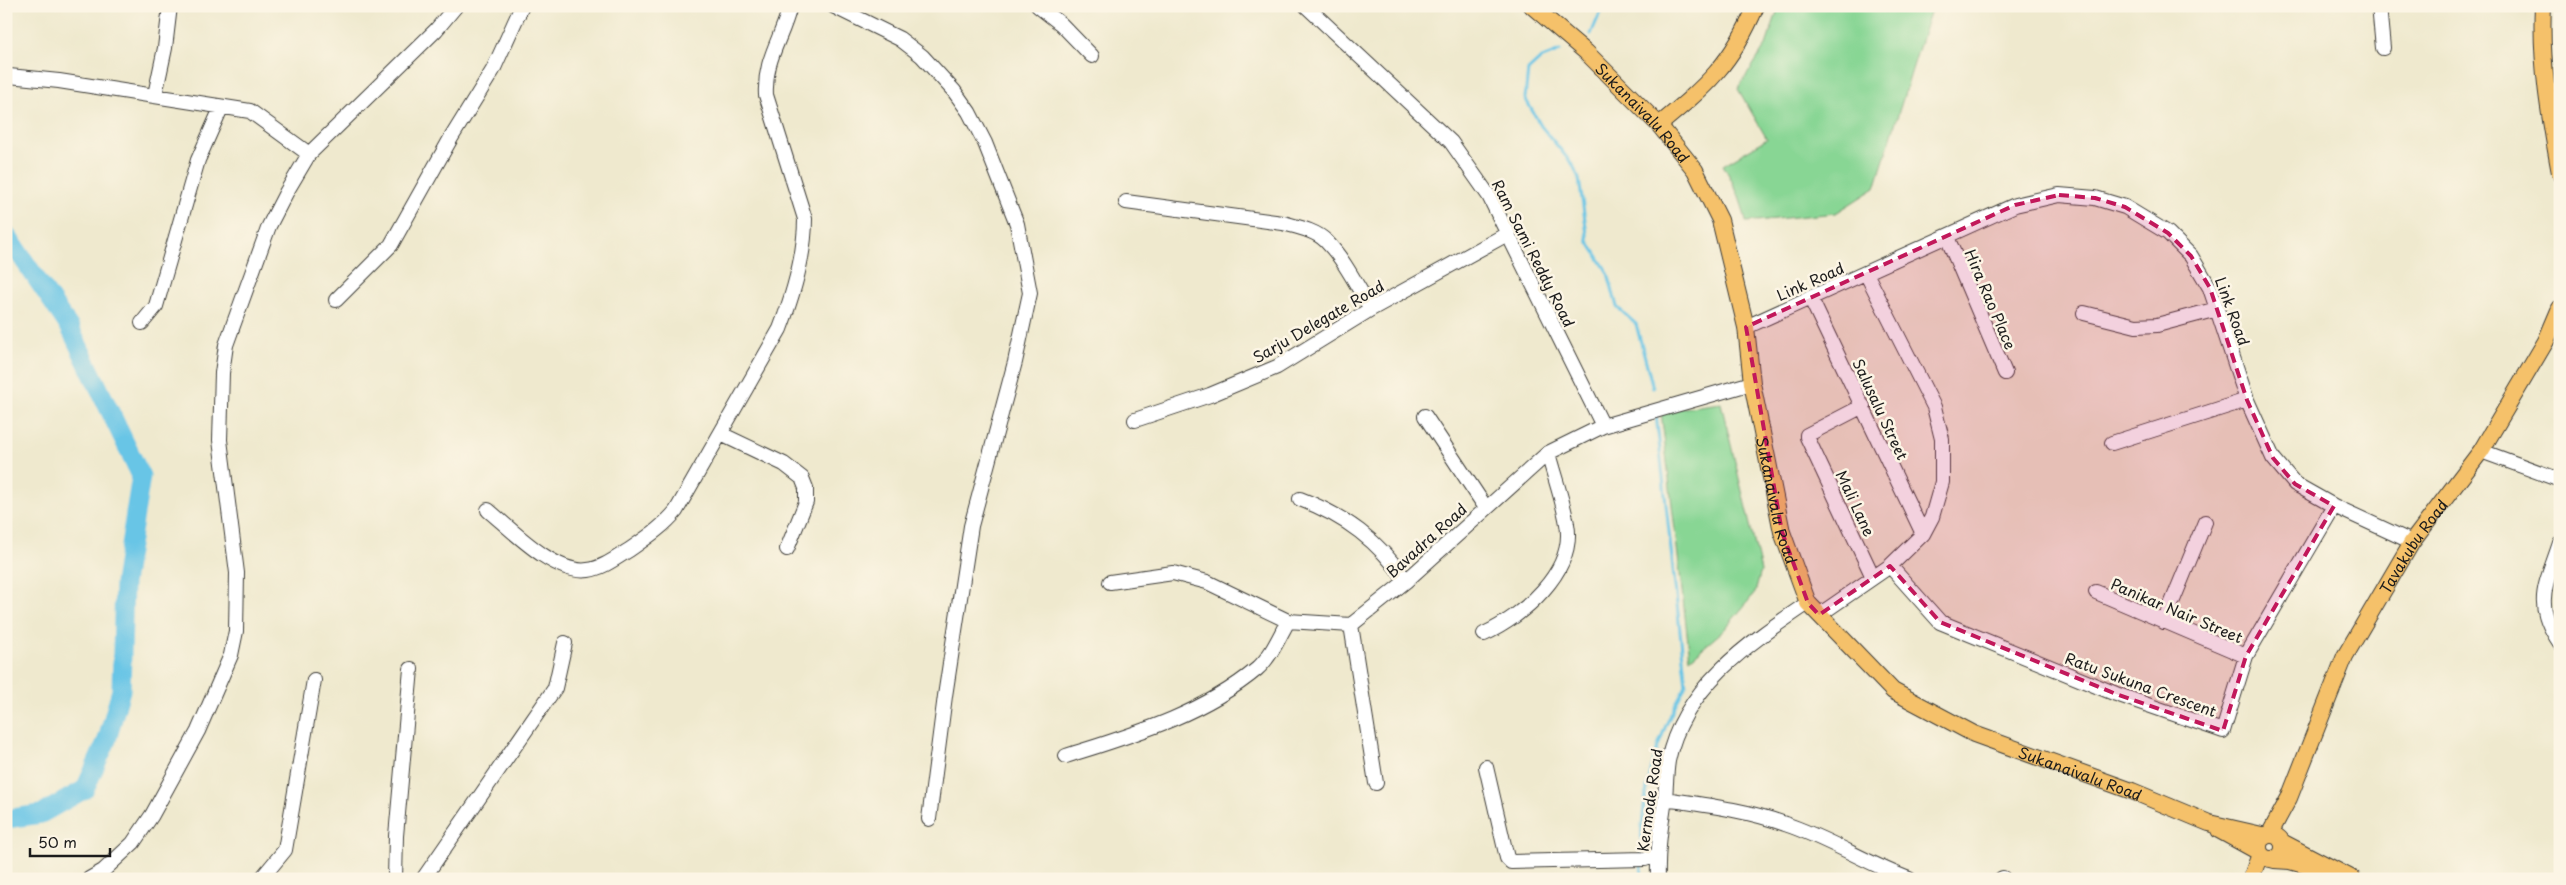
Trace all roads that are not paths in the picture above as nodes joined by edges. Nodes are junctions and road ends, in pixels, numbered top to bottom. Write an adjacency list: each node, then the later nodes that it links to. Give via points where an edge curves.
1 (170, 6): 15 (street)
2 (456, 6): 19 (street, via 436,30)
3 (522, 6): 26 (street, via 493,70 391,245)
4 (790, 6): 40 (street, via 769,59 765,76 766,95 805,219 805,238 780,330)
5 (833, 6): 73 (street, via 900,40 922,56 969,112 1017,224 1030,293 971,526)
6 (1038, 6): 13 (street)
7 (1306, 6): 22 (street, Ram Sami Reddy Road, via 1451,142 1489,196)
8 (1532, 6): 18 (main road, Sukanaivalu Road, via 1586,52)
9 (1756, 6): 18 (main road, via 1740,44 1722,67 1703,88)
10 (2379, 6): 12 (street)
11 (2543, 6): 16 (main road, via 2542,32)
12 (2384, 48)
13 (1092, 56)
14 (9, 76): 15 (street)
15 (155, 95): 17 (street)
16 (2554, 103): 20 (main road)
17 (221, 108): 19 (street, via 250,111); 31 (street, via 198,160 156,306)
18 (1659, 125): 32 (main road, Sukanaivalu Road, via 1695,170 1720,220)
19 (309, 154): 78 (street, via 269,226 226,346 220,440 237,573 236,631 231,655 198,731 152,815)
20 (2560, 173)
21 (1126, 202): 27 (street, via 1307,230 1325,240)
22 (1509, 234): 27 (street, Sarju Delegate Road); 39 (street, Ram Sami Reddy Road)
23 (1947, 237): 24 (street, Link Road); 28 (street, Link Road, via 2015,205 2059,195 2095,198 2125,207 2168,232 2191,256 2210,288); 33 (street, Hira Rao Place)
24 (1866, 273): 25 (street, Link Road); 50 (street, via 1934,408 1942,439 1942,482 1932,517)
25 (1811, 299): 32 (street, Link Road); 36 (street, Salusalu Street)
26 (336, 300)
27 (1370, 308): 38 (street, Sarju Delegate Road, via 1277,367 1210,395)
28 (2217, 308): 30 (street, via 2157,325 2136,326); 35 (street, Link Road)
29 (2560, 308): 42 (main road, Tavakubu Road, via 2546,341)
30 (2084, 313)
31 (142, 323)
32 (1746, 327): 34 (main road, Sukanaivalu Road)
33 (2005, 373)
34 (1752, 383): 39 (street, Bavadra Road); 59 (main road, Sukanaivalu Road, via 1782,532)
35 (2247, 400): 41 (street); 46 (street, Link Road, via 2273,458 2295,484)
36 (1863, 406): 50 (street, Salusalu Street); 55 (street, Mali Lane, via 1807,435)
37 (1424, 416): 47 (street)
38 (1135, 420)
39 (1603, 426): 43 (street, Bavadra Road)
40 (721, 434): 48 (street, via 666,524 603,566 581,570 562,566); 53 (street, via 784,464 802,478 806,502)
41 (2112, 443)
42 (2481, 451): 44 (street); 51 (main road, Tavakubu Road)
43 (1548, 453): 47 (street, Bavadra Road); 63 (street, via 1568,526 1565,556 1549,583 1530,604)
44 (2560, 480)
45 (1300, 499): 56 (street, via 1321,507 1364,533 1390,558)
46 (2334, 506): 51 (street, Link Road); 66 (street, Ratu Sukuna Crescent)
47 (1486, 508): 56 (street, Bavadra Road)
48 (488, 510)
49 (2205, 522): 61 (street)
50 (1923, 534): 54 (street, Kermode Road)
51 (2412, 542): 75 (main road, Tavakubu Road, via 2345,656)
52 (2560, 543): 65 (street, via 2543,594 2548,625)
53 (788, 549)
54 (1890, 566): 55 (street, Kermode Road); 66 (street, Ratu Sukuna Crescent, via 1940,622 2116,694 2223,731)
55 (1873, 577): 59 (street, Kermode Road)
56 (1406, 581): 62 (street, Bavadra Road)
57 (1110, 582): 60 (street, via 1173,572 1207,582)
58 (2096, 592): 61 (street, Panikar Nair Street)
59 (1813, 609): 72 (street, Kermode Road, via 1754,639 1716,674 1692,702 1668,761); 74 (main road, Sukanaivalu Road, via 1893,691 1966,730)
60 (1288, 621): 62 (street); 69 (street, via 1272,652 1258,669 1218,694 1174,719)
61 (2164, 622): 66 (street, Panikar Nair Street)
62 (1351, 625): 71 (street)
63 (1484, 634)
64 (565, 643): 82 (street, via 555,688)
65 (2560, 643)
66 (2246, 656)
67 (411, 669): 81 (street)
68 (314, 680): 80 (street, via 285,850)
69 (1066, 756)
70 (1486, 767): 77 (street, via 1510,862)
71 (1376, 783)
72 (1665, 799): 77 (street, Kermode Road); 84 (street, via 1750,813 1785,824 1824,838)
73 (929, 819)
74 (2209, 823): 75 (main road, Sukanaivalu Road); 76 (main road, Sukanaivalu Road)
75 (2274, 838): 76 (main road, via 2260,842); 76 (main road, via 2281,855); 88 (main road, Sukanaivalu Road)
76 (2266, 856): 85 (main road); 86 (main road); 87 (main road, Sukanaivalu Road)
77 (1644, 857): 83 (street, Kermode Road)
78 (106, 875): 79 (street)
79 (89, 879)
80 (261, 879)
81 (395, 879)
82 (422, 879)
83 (1658, 879)
84 (1909, 879)
85 (2251, 879)
86 (2260, 879)
87 (2348, 879)
88 (2353, 879)

